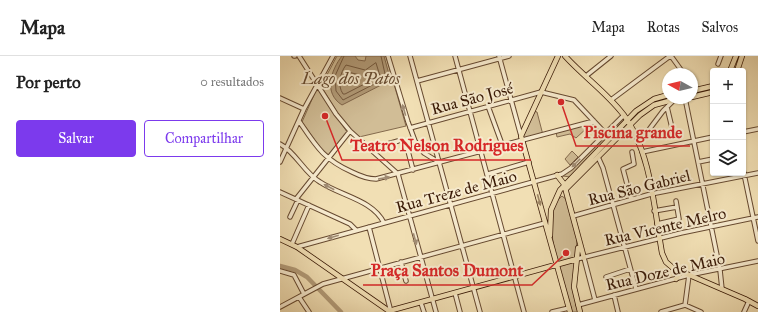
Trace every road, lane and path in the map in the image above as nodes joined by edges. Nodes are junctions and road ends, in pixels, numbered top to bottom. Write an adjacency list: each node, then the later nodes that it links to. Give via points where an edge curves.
1 (299, 56): 22 (street)
2 (333, 56): 22 (street)
3 (388, 56): 47 (street, one-way to 3)
4 (410, 56): 21 (street)
5 (455, 56): 19 (street)
6 (509, 56): 14 (street)
7 (558, 56): 25 (main road)
8 (565, 56): 20 (main road)
9 (611, 56): 20 (street)
10 (670, 56): 16 (street); 31 (street)
11 (721, 56): 15 (street)
12 (736, 56): 17 (main road)
13 (742, 56): 18 (main road)
14 (500, 57): 19 (street); 30 (street)
15 (718, 64)
16 (679, 68)
17 (731, 68)
18 (737, 68)
19 (459, 70): 21 (street); 38 (street)
20 (586, 76): 31 (main road)
21 (417, 81): 43 (street)
22 (316, 85): 37 (street); 49 (street)
23 (710, 87): 24 (main road)
24 (698, 90)
25 (540, 92): 30 (street, Rua São José); 42 (street, via 574,100); 46 (main road)
26 (710, 93): 27 (main road)
27 (698, 95)
28 (662, 97): 40 (main road, via 648,103)
29 (280, 98): 37 (street)
30 (511, 100): 35 (street, Rua São José); 45 (street)
31 (611, 100): 39 (main road)
32 (662, 102): 44 (main road, via 654,104)
33 (670, 104): 36 (street)
34 (686, 104): 56 (street)
35 (488, 106): 38 (street, Rua São José); 59 (street)
36 (667, 107): 51 (street); 57 (street)
37 (304, 109): 41 (street)
38 (470, 111): 43 (street, Rua São José); 63 (street)
39 (624, 116): 40 (main road); 52 (street, Rua Treze de Maio)
40 (627, 120): 44 (main road); 81 (main road)
41 (299, 121): 60 (street); 67 (street, via 317,148)
42 (594, 121): 52 (street); 53 (street)
43 (428, 122): 47 (street, Rua São José); 72 (street)
44 (630, 125): 57 (main road); 66 (main road)
45 (518, 126): 46 (street); 53 (street)
46 (524, 127): 53 (main road)
47 (410, 128): 72 (street, via 420,148)
48 (758, 129): 50 (street)
49 (350, 131): 61 (street); 67 (street)
50 (746, 131)
51 (673, 132)
52 (605, 134): 77 (street, Rua Treze de Maio, one-way to 77, via 571,168)
53 (522, 138): 59 (street); 70 (main road)
54 (710, 138): 56 (street)
55 (398, 141): 61 (street)
56 (693, 141): 65 (street); 71 (street)
57 (639, 143): 65 (main road)
58 (280, 144): 60 (street)
59 (503, 147): 63 (street)
60 (286, 148): 69 (street); 80 (street)
61 (370, 149): 75 (street)
62 (408, 151): 73 (street)
63 (481, 152): 72 (street); 76 (street)
64 (632, 152): 91 (street, via 634,164 623,170)
65 (642, 152): 87 (main road)
66 (598, 157): 84 (main road); 95 (street)
67 (328, 159): 75 (street, one-way to 75, via 344,169 370,179); 80 (street)
68 (710, 160): 71 (street)
69 (280, 162)
70 (529, 162): 76 (street); 82 (main road)
71 (698, 162): 83 (street)
72 (440, 163): 73 (street); 93 (street)
73 (413, 170): 75 (street)
74 (758, 173): 79 (street, Rua São Gabriel)
75 (398, 174): 98 (street)
76 (488, 174): 86 (street)
77 (558, 176): 81 (main road); 82 (street, Rua Treze de Maio); 84 (main road)
78 (744, 176): 83 (street, Rua São Gabriel); 102 (street)
79 (746, 176)
80 (313, 177): 88 (street); 103 (street, one-way to 80, via 380,214 371,207)
81 (571, 178): 84 (main road)
82 (534, 182): 86 (street, Rua Treze de Maio); 104 (main road, one-way to 104)
83 (702, 184): 87 (street, Rua São Gabriel); 106 (street)
84 (565, 187): 89 (main road); 90 (main road)
85 (280, 192): 88 (street)
86 (492, 193): 93 (street, Rua Treze de Maio); 109 (street)
87 (651, 194): 91 (street, Rua São Gabriel); 97 (main road)
88 (297, 199): 94 (street); 100 (street)
89 (568, 199): 90 (main road, via 562,196); 99 (main road)
90 (554, 200): 114 (main road, via 550,220)
91 (631, 200): 95 (street, Rua São Gabriel)
92 (676, 201): 96 (street)
93 (451, 204): 98 (street, Rua Treze de Maio); 116 (street)
94 (309, 205): 108 (street, via 350,224); 115 (street)
95 (613, 205): 99 (street, Rua São Gabriel); 118 (street)
96 (677, 207): 97 (street); 105 (street, via 679,219)
97 (654, 211): 105 (main road)
98 (409, 216): 103 (street, Rua Treze de Maio); 119 (street, one-way to 119)
99 (573, 216): 112 (main road)
100 (290, 217)
101 (758, 217): 102 (street, Rua Vicente Melro)
102 (753, 218): 106 (street, Rua Vicente Melro); 113 (street)
103 (384, 223): 107 (street, Rua Treze de Maio)
104 (545, 223): 109 (street); 114 (main road)
105 (657, 224): 110 (main road)
106 (711, 226): 110 (street, Rua Vicente Melro); 127 (street)
107 (369, 227): 108 (street, Rua Treze de Maio); 125 (street)
108 (356, 230): 117 (street, Rua Treze de Maio, one-way to 117)
109 (503, 235): 116 (street); 131 (street)
110 (659, 238): 118 (street, Rua Vicente Melro); 129 (main road, via 666,262)
111 (280, 239): 115 (main road)
112 (578, 240): 120 (main road); 121 (main road)
113 (758, 241)
114 (550, 243): 124 (main road)
115 (292, 244): 117 (main road)
116 (462, 246): 119 (street); 136 (street)
117 (297, 247): 133 (main road)
118 (625, 247): 120 (street, Rua Vicente Melro); 126 (street)
119 (420, 257): 123 (street); 143 (street)
120 (584, 258): 121 (street, Rua Vicente Melro); 144 (street)
121 (577, 260): 124 (main road); 147 (main road, via 574,282)
122 (758, 261): 127 (street, Rua Doze de Maio)
123 (401, 262): 125 (street); 135 (street)
124 (556, 265): 131 (main road); 151 (main road)
125 (380, 268): 133 (street); 153 (street)
126 (630, 270): 132 (street); 137 (street)
127 (720, 270): 130 (street, Rua Doze de Maio); 138 (street)
128 (280, 271): 140 (street, via 294,275)
129 (681, 272): 130 (main road); 134 (main road)
130 (689, 275): 134 (street, Rua Doze de Maio); 138 (main road); 148 (street)
131 (515, 277): 136 (main road); 159 (street)
132 (606, 277)
133 (344, 278): 140 (street, via 320,285); 153 (main road)
134 (676, 279): 137 (street, Rua Doze de Maio)
135 (406, 281)
136 (474, 288): 139 (main road); 158 (street)
137 (636, 289): 141 (street, Rua Doze de Maio)
138 (722, 289): 145 (main road)
139 (455, 293): 143 (main road); 157 (street)
140 (304, 294): 142 (street)
141 (614, 295): 144 (street, Rua Doze de Maio); 162 (street)
142 (299, 297): 150 (street); 154 (street)
143 (432, 300): 146 (main road); 156 (street)
144 (595, 300): 147 (street, Rua Doze de Maio)
145 (749, 301): 149 (main road); 165 (street)
146 (421, 303): 153 (main road); 155 (street)
147 (578, 305): 161 (main road)
148 (685, 305): 152 (street); 164 (street)
149 (758, 306)
150 (280, 307)
151 (570, 310): 160 (street)
152 (674, 310): 163 (street)
153 (390, 311)
154 (309, 312)
155 (424, 312)
156 (436, 312)
157 (460, 312)
158 (480, 312)
159 (524, 312)
160 (552, 312)
161 (580, 312)
162 (618, 312)
163 (660, 312)
164 (701, 312)
165 (744, 312)

